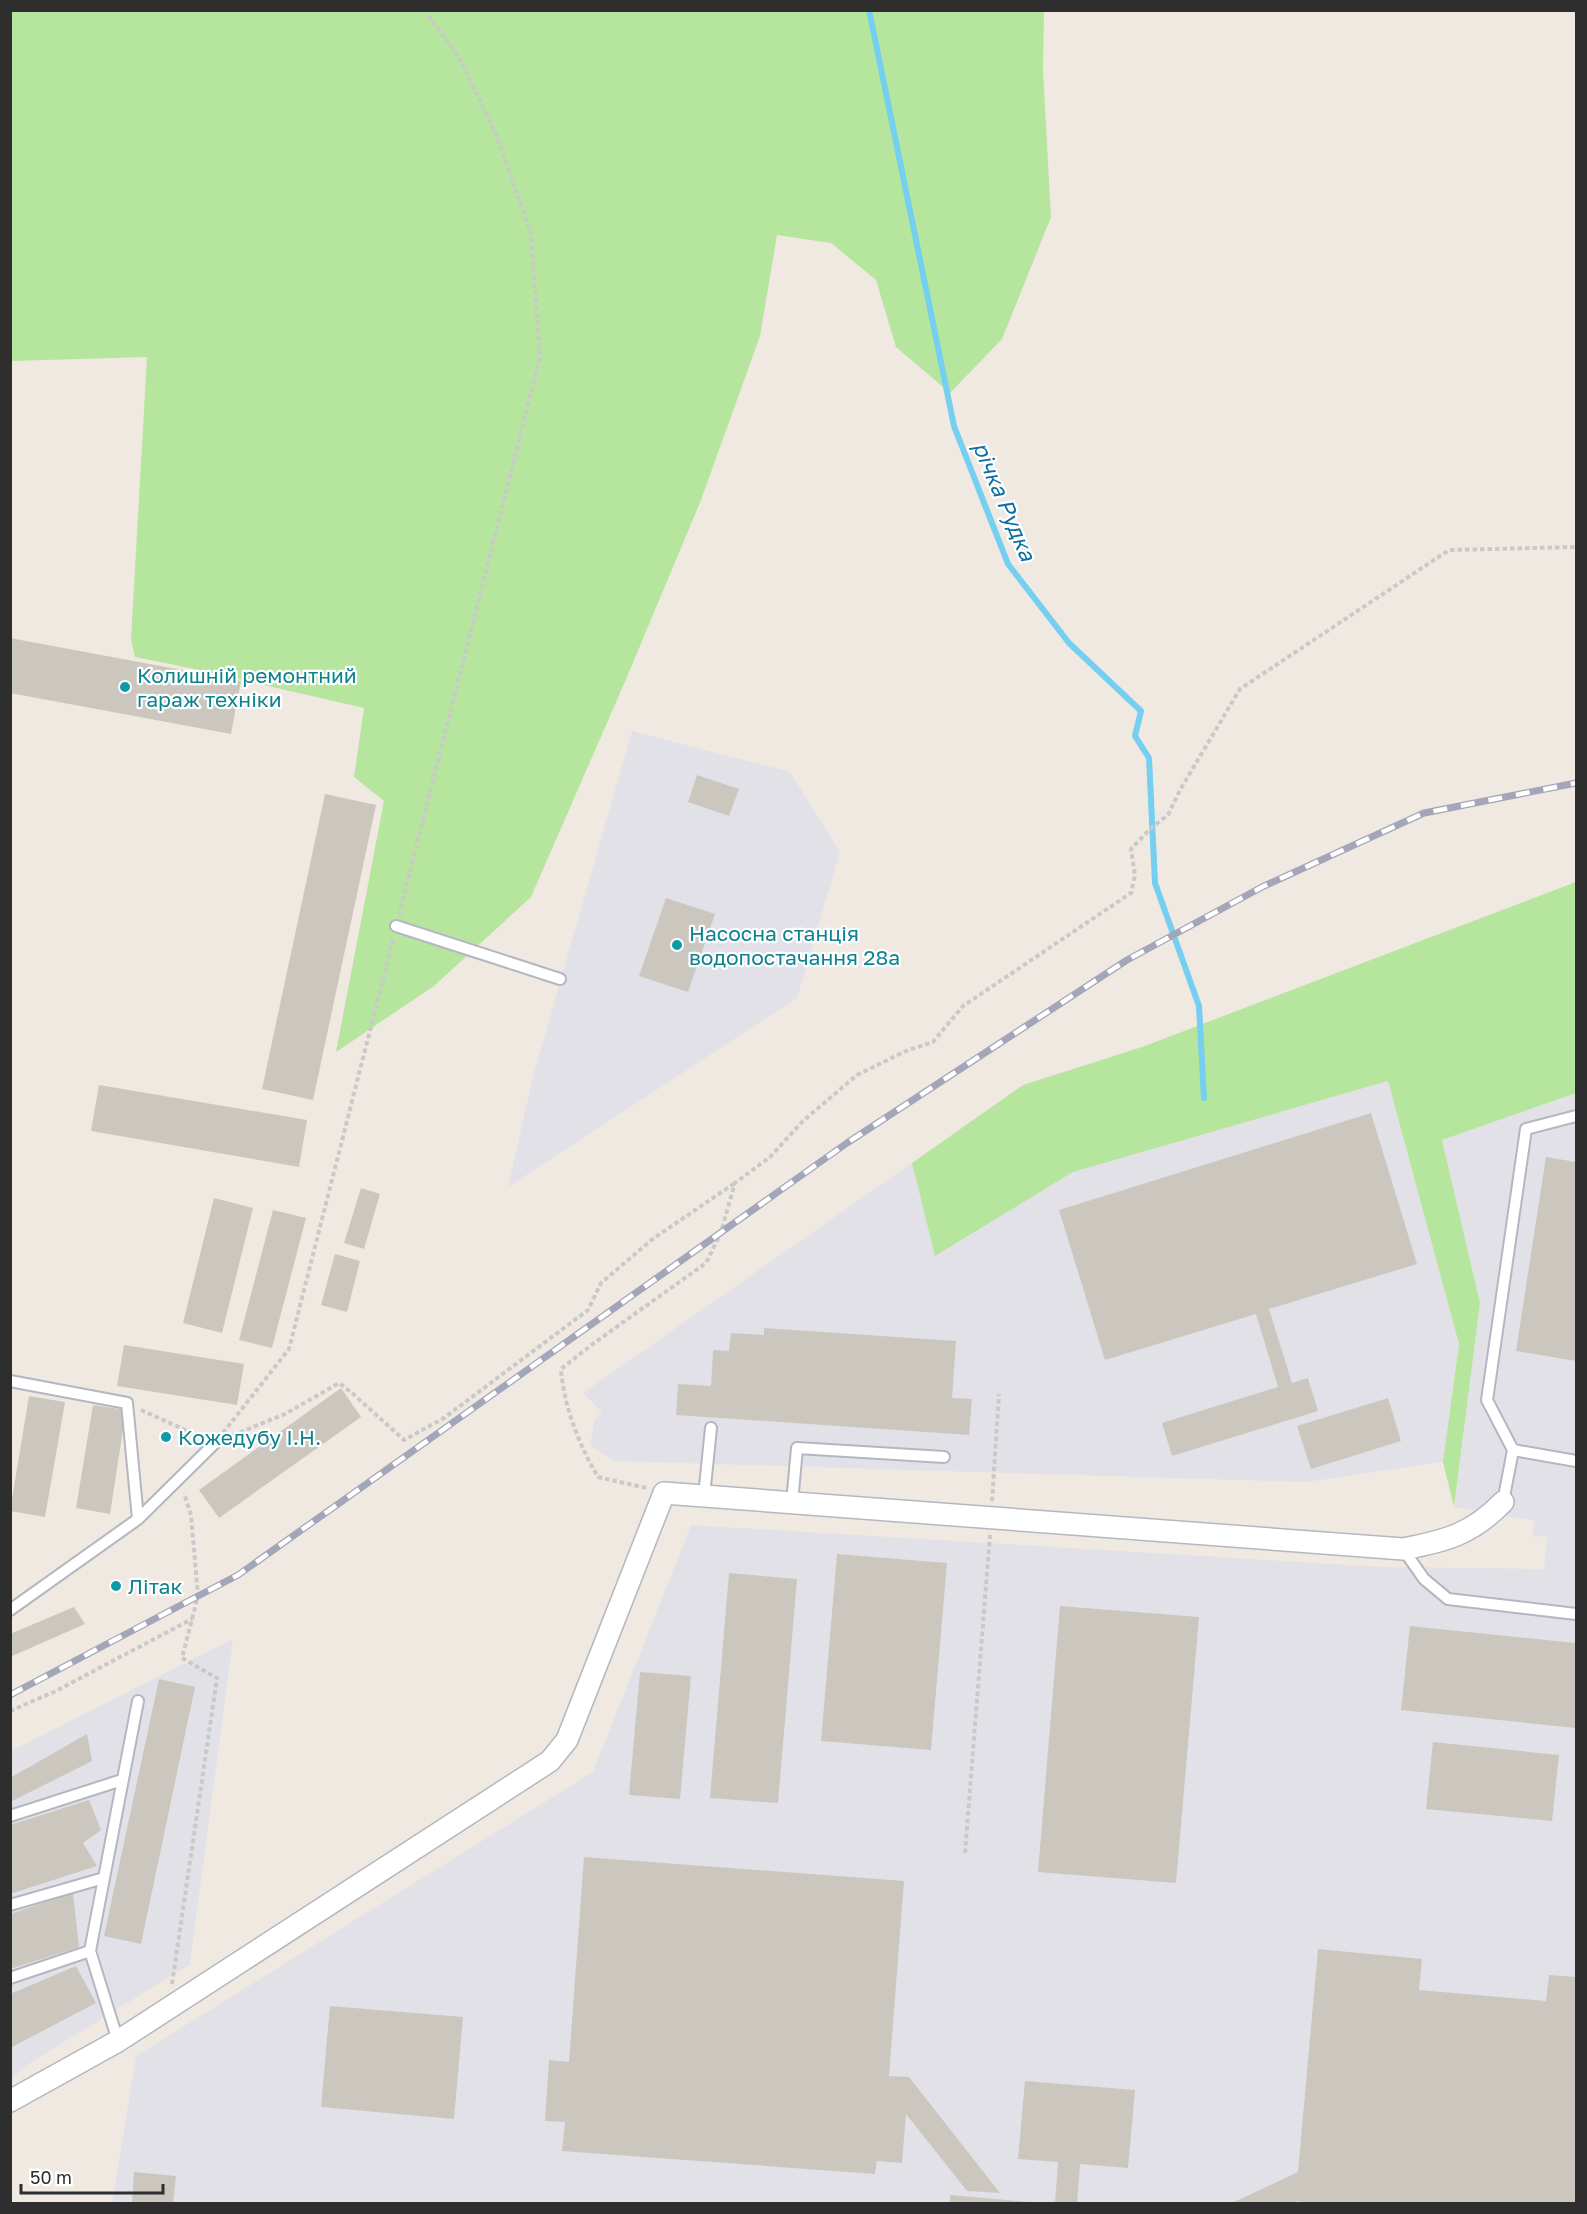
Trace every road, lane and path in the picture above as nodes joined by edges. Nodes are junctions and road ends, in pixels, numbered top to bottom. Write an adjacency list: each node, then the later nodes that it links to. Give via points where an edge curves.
1 (424, 10): 3 (path, via 459,57 496,134 531,234 540,357)
2 (1576, 548): 6 (path, via 1449,550 1240,689 1168,815 1131,849 1135,875 1131,893 963,1006 933,1042 857,1075 803,1121 771,1157)
3 (396, 926): 4 (lane); 11 (path, via 289,1349)
4 (560, 979)
5 (1576, 1116): 12 (lane, via 1526,1129 1487,1400)
6 (735, 1183): 11 (path, via 654,1238 601,1283 588,1310 444,1418 404,1440 339,1383 285,1414); 16 (path, via 722,1232 706,1263 561,1369 563,1394 586,1457 598,1477)
7 (10, 1381): 9 (lane)
8 (999, 1394): 20 (path)
9 (128, 1404): 11 (path); 21 (lane)
10 (711, 1428): 17 (lane)
11 (214, 1443): 15 (lane)
12 (1513, 1450): 14 (lane); 18 (lane)
13 (944, 1457): 19 (lane, via 797,1448)
14 (1576, 1461)
15 (180, 1478): 21 (lane); 26 (path, via 191,1515 198,1596)
16 (664, 1493): 17 (street); 36 (street, via 567,1740 550,1761)
17 (704, 1496): 19 (street)
18 (1503, 1502): 23 (street, via 1486,1520 1465,1532)
19 (792, 1503): 23 (street)
20 (991, 1509)
21 (138, 1519): 24 (lane)
22 (990, 1532): 31 (path)
23 (1403, 1549): 25 (lane, via 1424,1579 1448,1599)
24 (10, 1610)
25 (1576, 1614)
26 (192, 1619): 28 (path); 36 (path, via 182,1658 217,1678)
27 (138, 1701): 29 (lane)
28 (10, 1711)
29 (122, 1780): 30 (lane); 32 (lane)
30 (10, 1816)
31 (965, 1853)
32 (104, 1878): 33 (lane); 34 (lane)
33 (10, 1905)
34 (90, 1951): 35 (lane); 37 (lane)
35 (10, 1978)
36 (169, 2008): 37 (street)
37 (118, 2040): 38 (street)
38 (10, 2101)

